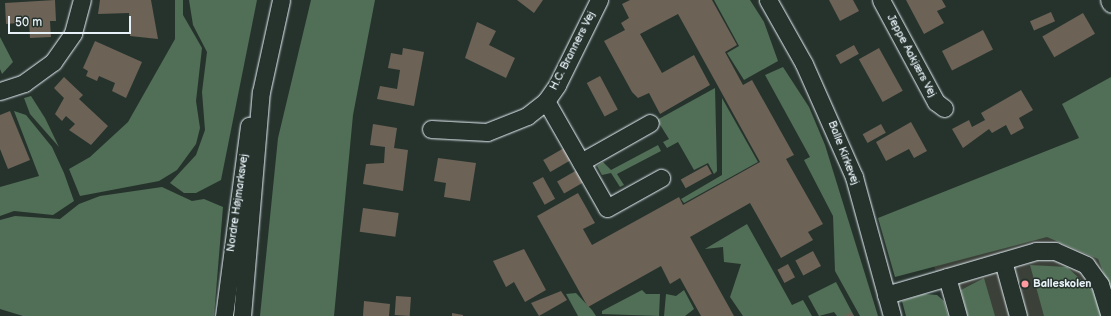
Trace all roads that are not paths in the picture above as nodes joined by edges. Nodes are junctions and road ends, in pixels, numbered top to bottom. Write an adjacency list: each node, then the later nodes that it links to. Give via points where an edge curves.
1 (82, 0): 8 (street, via 73,33 53,62 24,83)
2 (281, 0): 9 (street, Nordre Højmarksvej)
3 (600, 0): 10 (street, H.C. Branners Vej)
4 (768, 0): 18 (street, Balle Kirkevej, via 804,64 854,178)
5 (881, 0): 11 (street, Jeppe Aakjærs Vej, via 936,102)
6 (1109, 0): 7 (street)
7 (1111, 4)
8 (0, 91)
9 (262, 92): 19 (street, Nordre Højmarksvej, via 250,120 245,148); 20 (street, Nordre Højmarksvej)
10 (546, 101): 13 (street, H.C. Branners Vej, via 527,116 487,132); 14 (street, H.C. Branners Vej)
11 (944, 108)
12 (650, 123): 14 (street)
13 (431, 129)
14 (581, 162): 15 (street, H.C. Branners Vej, via 607,208)
15 (661, 178)
16 (1002, 261): 17 (street); 23 (street); 24 (street, via 1036,252 1055,251 1075,258 1086,265 1100,284)
17 (947, 277): 18 (street); 22 (street)
18 (886, 294): 21 (street, Balle Kirkevej)
19 (224, 316)
20 (242, 316)
21 (892, 316)
22 (958, 316)
23 (1018, 316)
24 (1110, 316)

